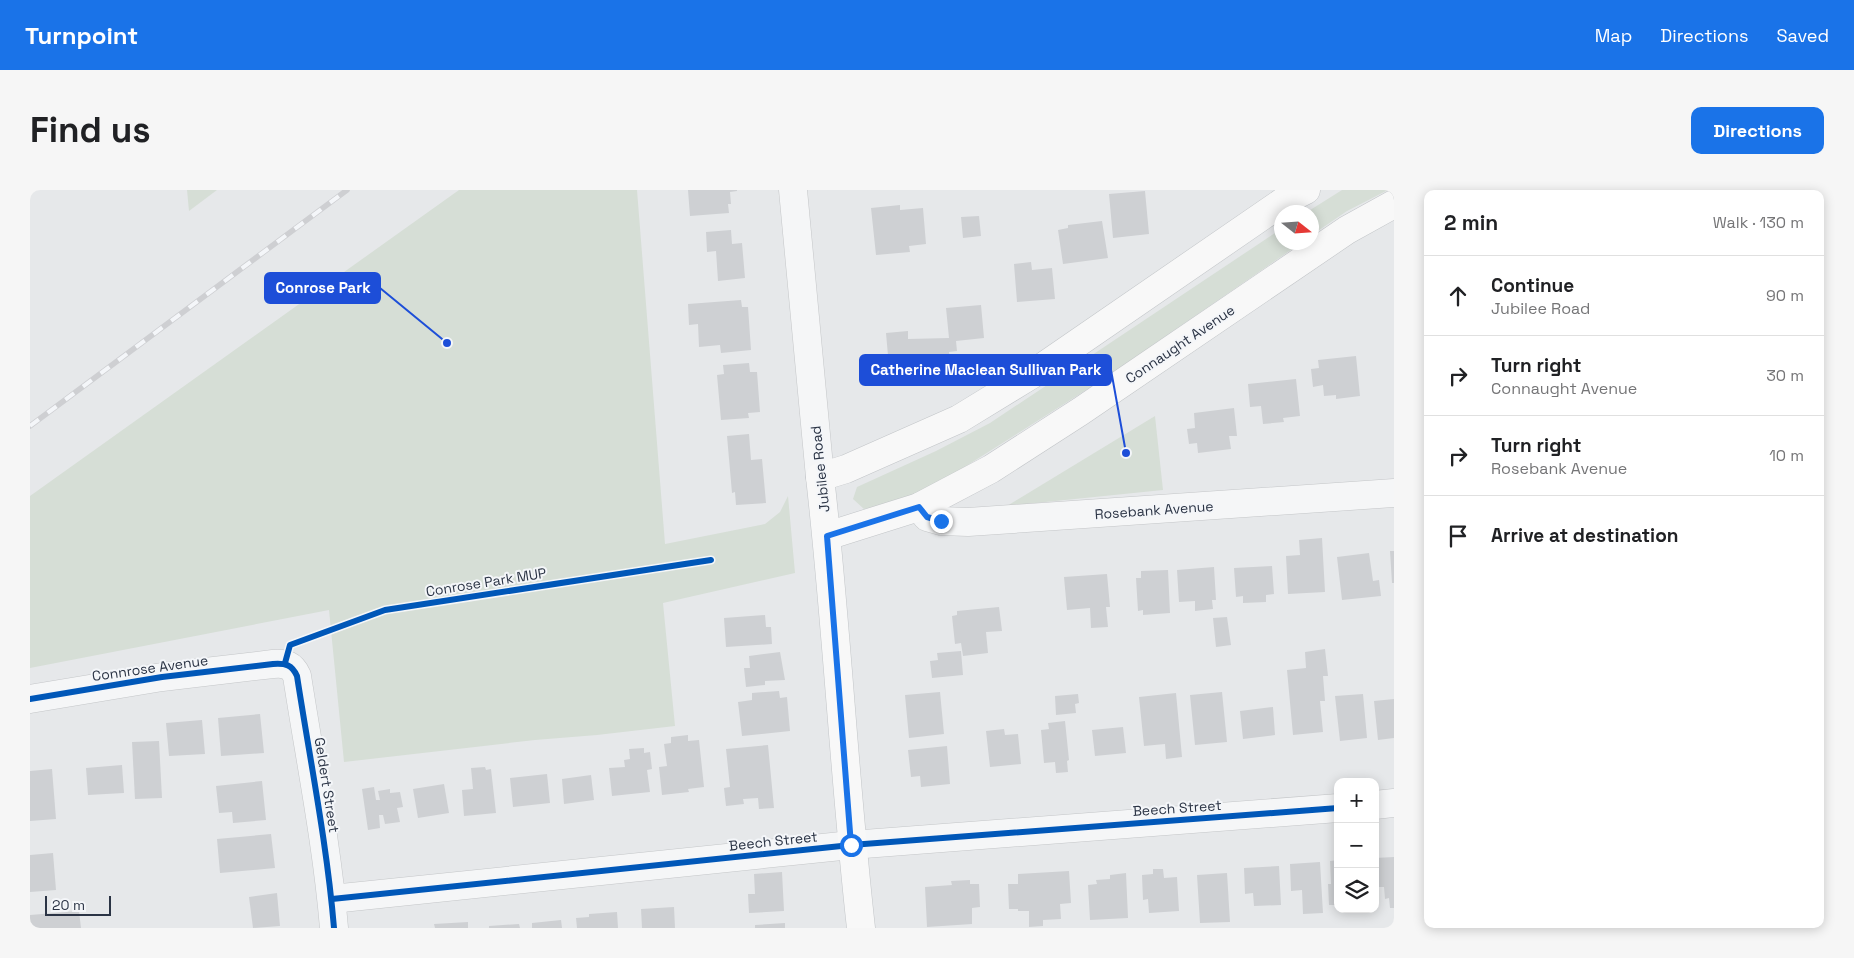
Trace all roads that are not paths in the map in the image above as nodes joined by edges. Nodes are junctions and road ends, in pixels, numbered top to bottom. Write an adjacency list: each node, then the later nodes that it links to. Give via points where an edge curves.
1 (793, 190): 4 (street, Jubilee Road)
2 (1306, 190): 4 (main road, via 1284,201 1031,375 959,419 846,469)
3 (1394, 204): 6 (main road, Connaught Avenue, via 1347,230 1000,463)
4 (820, 477): 7 (main road, Jubilee Road)
5 (1394, 493): 6 (street, Rosebank Avenue, via 968,522 927,517)
6 (919, 507): 7 (main road, Connaught Avenue)
7 (827, 536): 13 (main road, Jubilee Road)
8 (273, 664): 9 (street, Connrose Avenue, via 162,677); 14 (street, Geldert Street, via 285,663 297,676)
9 (30, 698)
10 (1394, 803): 11 (street)
11 (1379, 805)
12 (1334, 808): 13 (street, Beech Street)
13 (851, 845): 14 (street, Beech Street); 16 (main road, Jubilee Road)
14 (332, 898): 15 (street, Geldert Street)
15 (334, 928)
16 (861, 928)

